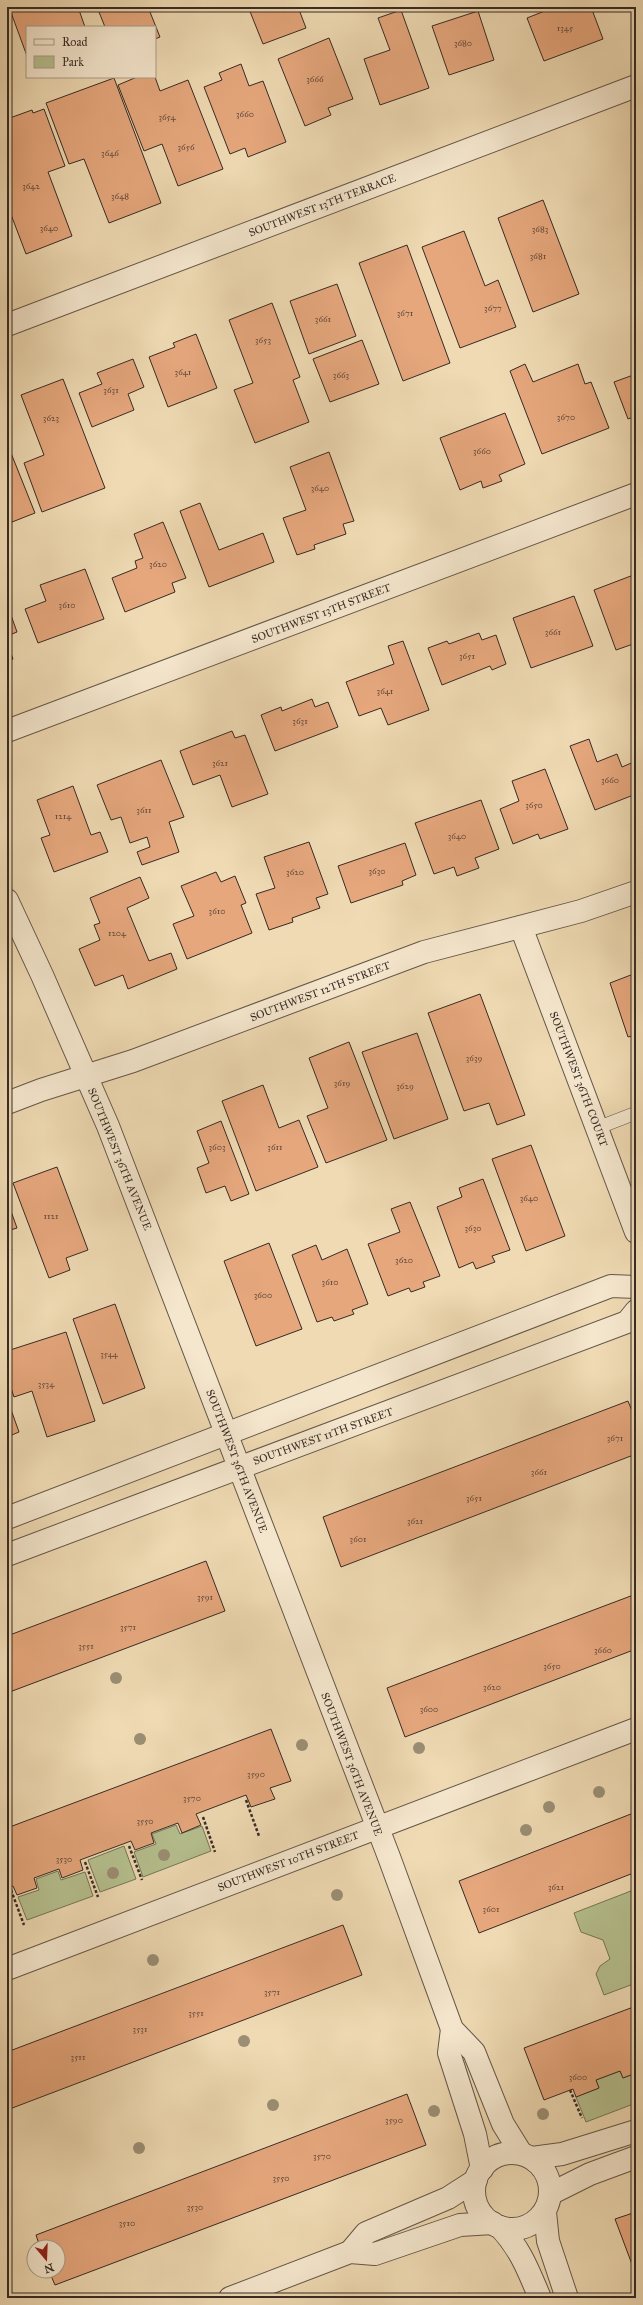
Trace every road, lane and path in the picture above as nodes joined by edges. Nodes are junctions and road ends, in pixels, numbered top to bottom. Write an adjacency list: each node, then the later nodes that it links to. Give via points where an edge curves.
1 (636, 86): 2 (street, SOUTHWEST 13TH TERRACE)
2 (7, 324)
3 (636, 494): 4 (street, SOUTHWEST 13TH STREET)
4 (7, 731)
5 (636, 892): 7 (street, SOUTHWEST 12TH STREET, via 581,911)
6 (7, 900): 8 (street, SOUTHWEST 36TH AVENUE)
7 (521, 927): 8 (street, SOUTHWEST 12TH STREET, via 424,952 133,1061); 11 (street, SOUTHWEST 36TH COURT)
8 (86, 1076): 9 (street, SOUTHWEST 12TH STREET); 15 (street, SOUTHWEST 36TH AVENUE, via 108,1126)
9 (7, 1103)
10 (636, 1113): 11 (lane)
11 (597, 1128): 12 (street, SOUTHWEST 36TH COURT)
12 (636, 1232)
13 (636, 1287): 15 (street, via 611,1286)
14 (636, 1311): 16 (street, SOUTHWEST 11TH STREET, via 627,1322)
15 (226, 1433): 16 (street, SOUTHWEST 36TH AVENUE); 17 (street)
16 (239, 1466): 18 (street, SOUTHWEST 11TH STREET); 22 (street, SOUTHWEST 36TH AVENUE)
17 (7, 1518)
18 (7, 1555)
19 (636, 1729): 22 (street, SOUTHWEST 10TH STREET)
20 (246, 1800): 23 (path)
21 (203, 1817): 25 (path)
22 (377, 1826): 31 (street, SOUTHWEST 10TH STREET); 32 (street, SOUTHWEST 36TH AVENUE)
23 (259, 1836)
24 (129, 1846): 27 (path)
25 (215, 1852)
26 (85, 1862): 29 (path)
27 (142, 1880)
28 (11, 1890): 30 (path)
29 (98, 1897)
30 (24, 1925)
31 (7, 1969)
32 (452, 2029): 36 (street, SOUTHWEST 36TH AVENUE, via 474,2052 502,2124); 38 (street, SOUTHWEST 36TH AVENUE, via 449,2053 475,2134)
33 (570, 2090): 34 (path)
34 (582, 2119)
35 (636, 2131): 36 (street, via 562,2154)
36 (527, 2156): 38 (street, via 509,2152 497,2156 486,2163); 39 (street, via 542,2166 548,2176)
37 (636, 2157): 39 (street, via 590,2174)
38 (479, 2175): 40 (street, via 475,2198 480,2211); 41 (street, via 448,2198 366,2233)
39 (547, 2203): 40 (street, via 536,2220 525,2226 513,2229); 44 (street, via 548,2241)
40 (496, 2225): 41 (street, via 460,2225 375,2254); 43 (street, via 521,2253)
41 (350, 2252): 42 (street)
42 (230, 2298)
43 (540, 2298)
44 (567, 2298)

